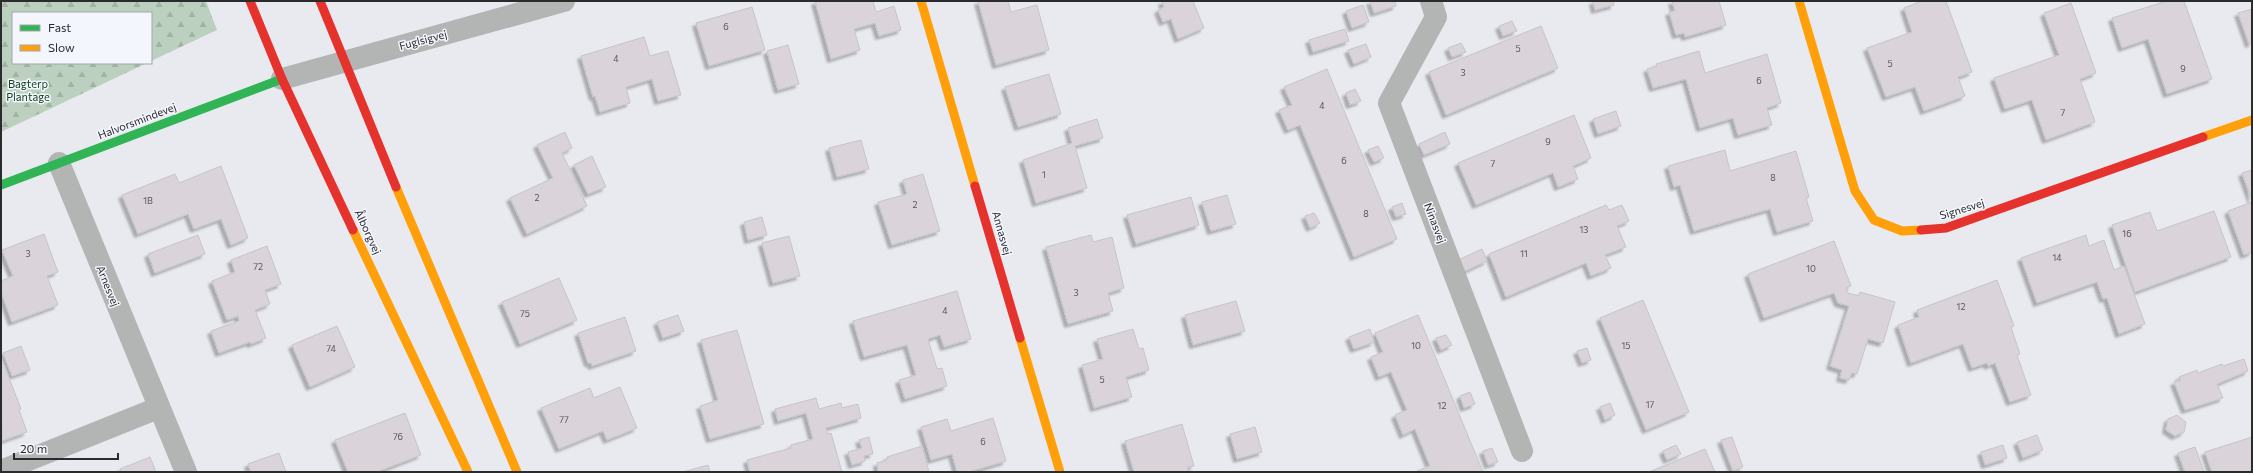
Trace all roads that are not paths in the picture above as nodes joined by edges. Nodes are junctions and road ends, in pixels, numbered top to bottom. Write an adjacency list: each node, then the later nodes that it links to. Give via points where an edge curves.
1 (250, 1): 8 (street, Ålborgvej)
2 (320, 1): 7 (street)
3 (564, 1): 7 (street, Fuglsigvej)
4 (921, 1): 18 (street, Annasvej)
5 (1431, 1): 13 (street, Ninasvej, via 1436,16 1389,103)
6 (1798, 1): 9 (street, Signesvej, via 1855,191 1874,220 1902,231 1946,228)
7 (346, 61): 8 (street, Fuglsigvej); 17 (street, via 374,136)
8 (282, 79): 10 (street, Halvorsmindevej); 16 (street, Ålborgvej)
9 (2252, 120)
10 (58, 163): 11 (street, Halvorsmindevej); 12 (street, Arnesvej)
11 (1, 185)
12 (158, 408): 14 (street); 15 (street, Arnesvej)
13 (1522, 451)
14 (1, 471)
15 (186, 472)
16 (468, 472)
17 (517, 472)
18 (1060, 472)

